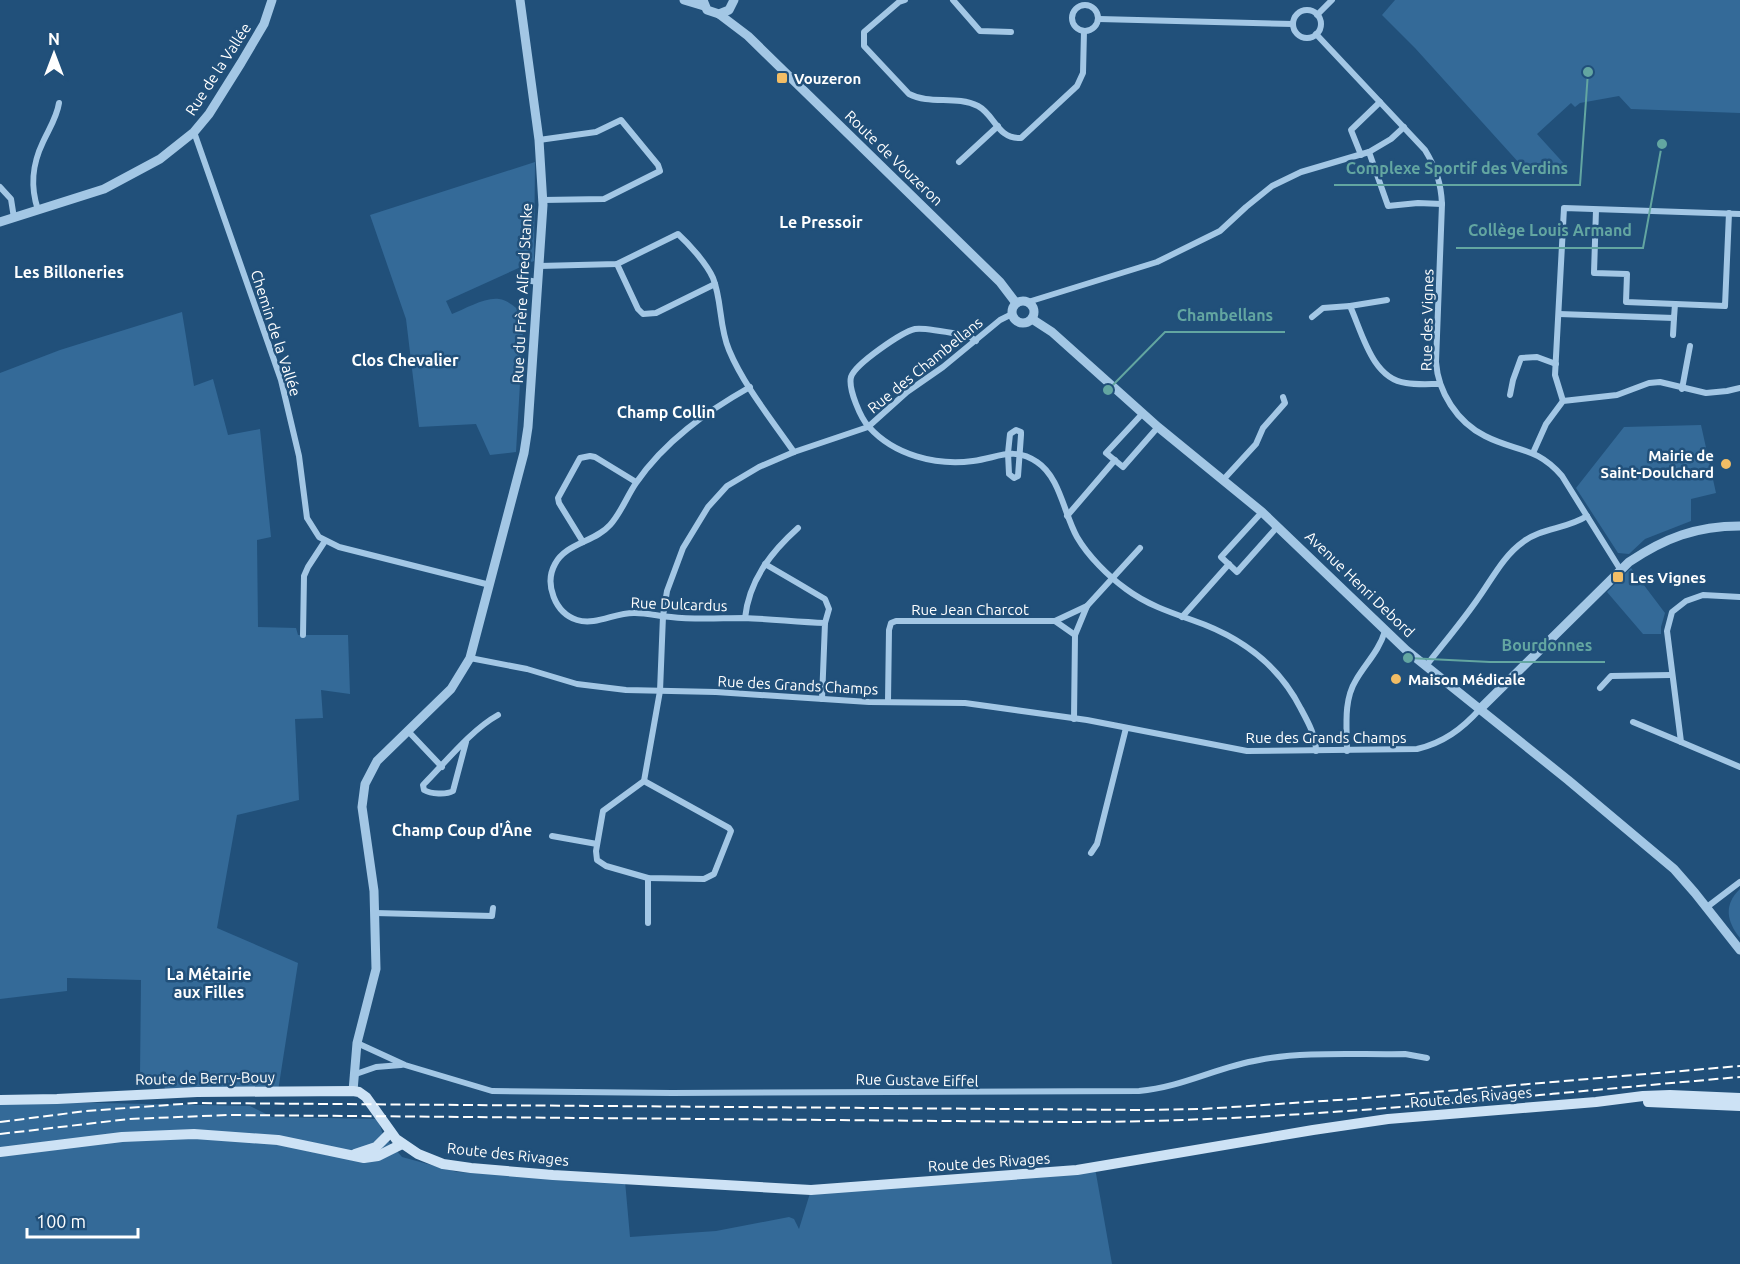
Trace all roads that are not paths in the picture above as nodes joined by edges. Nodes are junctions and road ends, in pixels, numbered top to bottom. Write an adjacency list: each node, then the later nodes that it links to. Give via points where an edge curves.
1 (272, 0): 24 (street, Rue de la Vallée, via 264,24 241,63)
2 (520, 0): 25 (street, Rue du Frère Alfred Stanke)
3 (684, 0): 9 (street, Route de Vouzeron)
4 (905, 0): 22 (street, via 864,32 864,46 909,94 919,99 967,102 981,107)
5 (952, 0): 17 (street, via 980,31)
6 (1073, 0): 11 (street)
7 (1332, 0): 13 (street)
8 (1086, 2): 11 (street); 14 (street, via 1097,11)
9 (703, 3): 12 (street, Route de Vouzeron, via 710,12)
10 (733, 3): 12 (street, via 729,10); 19 (street, Route de Vouzeron)
11 (1078, 7): 16 (street, via 1072,19)
12 (719, 14): 19 (street, Route de Vouzeron)
13 (1317, 15): 15 (street, via 1303,11); 18 (street, via 1320,22)
14 (1099, 20): 15 (street); 16 (street, via 1095,27)
15 (1293, 24): 18 (street, via 1301,36)
16 (1084, 31): 22 (street, via 1083,73 1077,86 1021,138 1011,138)
17 (1011, 32)
18 (1316, 34): 20 (street, Rue des Vignes)
19 (748, 36): 46 (street, Route de Vouzeron, via 1000,282)
20 (1380, 102): 23 (street, Rue des Vignes); 27 (street, via 1351,130)
21 (59, 103): 32 (street, via 32,179)
22 (998, 126): 28 (street)
23 (1404, 127): 26 (street); 31 (street, Rue des Vignes, via 1436,169)
24 (194, 132): 32 (street, Rue de la Vallée, via 131,176); 82 (street, Chemin de la Vallée, via 281,380 299,453 307,518 312,529)
25 (538, 140): 30 (street, Rue du Frère Alfred Stanke); 30 (street, via 597,132 621,120 660,171 604,199)
26 (1369, 152): 27 (street); 31 (street, via 1388,206)
27 (1361, 155): 44 (street, via 1290,177 1270,188 1220,231 1157,261)
28 (959, 162)
29 (0, 187): 36 (street, via 11,199)
30 (543, 200): 39 (street, Rue du Frère Alfred Stanke)
31 (1442, 204): 59 (street, Rue des Vignes, via 1436,354)
32 (38, 210): 36 (street, Rue de la Vallée)
33 (1596, 210): 34 (street); 45 (street, via 1594,273 1627,274); 49 (street, via 1564,208)
34 (1729, 213): 35 (street); 47 (street, via 1725,306)
35 (1740, 214)
36 (14, 218): 37 (street, Rue de la Vallée)
37 (0, 222)
38 (617, 264): 39 (street); 42 (street, via 678,234 706,265); 42 (street, via 643,314 656,313)
39 (538, 266): 41 (street, Rue du Frère Alfred Stanke)
40 (521, 279): 41 (street)
41 (537, 282): 89 (street, Rue du Frère Alfred Stanke, via 524,453)
42 (715, 284): 60 (street, via 723,334)
43 (1387, 300): 48 (street)
44 (1028, 302): 46 (street); 54 (street, via 1035,313)
45 (1626, 302): 47 (street); 51 (street)
46 (1016, 303): 50 (street)
47 (1675, 304): 53 (street)
48 (1350, 306): 52 (street, via 1323,308); 59 (street, via 1374,360 1384,372 1405,383)
49 (1559, 314): 51 (street); 58 (street)
50 (1012, 315): 54 (street, via 1020,323); 56 (street, Rue des Chambellans)
51 (1626, 316): 53 (street)
52 (1312, 317)
53 (1674, 318): 55 (street)
54 (1032, 319): 66 (street, Avenue Henri Debord, via 1053,332)
55 (1673, 335)
56 (976, 341): 68 (street, Rue des Chambellans, via 907,392); 68 (street, via 969,336 915,329 874,353 855,370 850,387)
57 (1690, 346): 62 (street)
58 (1556, 364): 63 (street, via 1537,357 1521,358); 65 (street)
59 (1440, 384): 71 (street, Rue des Vignes, via 1451,406 1468,425 1485,436)
60 (750, 387): 69 (street); 75 (street, Rue Dulcardus, via 689,426)
61 (1740, 387): 62 (street, via 1706,393)
62 (1682, 388): 65 (street, via 1649,382 1605,398)
63 (1510, 395)
64 (1283, 397): 74 (street, via 1286,404)
65 (1563, 401): 71 (street, via 1546,424)
66 (1143, 413): 67 (street, Avenue Henri Debord); 73 (street, via 1106,453)
67 (1158, 426): 73 (street, via 1123,467); 74 (street, Avenue Henri Debord)
68 (868, 427): 69 (street, Rue des Chambellans); 70 (street, via 895,448 932,460 969,462)
69 (794, 452): 92 (street, Rue des Chambellans, via 743,475 708,507 683,548)
70 (1008, 453): 72 (street); 72 (street, via 1010,434 1016,430 1022,435); 72 (street, via 1009,474 1014,478 1018,476)
71 (1533, 453): 78 (street, Rue des Vignes, via 1562,476)
72 (1021, 454): 77 (street, via 1050,474)
73 (1115, 460): 77 (street)
74 (1223, 480): 76 (street, Avenue Henri Debord)
75 (636, 482): 83 (street, Rue Dulcardus, via 608,527); 83 (street, via 596,457 580,458 558,498)
76 (1262, 512): 79 (street, Avenue Henri Debord); 86 (street, via 1221,557)
77 (1066, 516): 88 (street, via 1079,539)
78 (1587, 516): 87 (street, Rue des Vignes); 101 (street, via 1570,526 1535,535 1507,556)
79 (1278, 526): 86 (street, via 1238,572); 97 (street, Avenue Henri Debord)
80 (1740, 526): 87 (street, via 1680,534 1650,548)
81 (798, 528): 85 (street)
82 (326, 541): 89 (street); 98 (street, via 304,576)
83 (583, 542): 92 (street, Rue Dulcardus, via 564,552 551,574 555,600 568,615 586,622 620,614)
84 (1140, 548): 88 (street, Rue Jean Charcot)
85 (765, 564): 94 (street, via 747,602); 96 (street, via 825,599 829,609)
86 (1229, 564): 93 (street)
87 (1620, 569): 107 (street)
88 (1112, 578): 91 (street, Rue Jean Charcot); 93 (street, via 1154,606)
89 (490, 585): 100 (street, Rue du Frère Alfred Stanke)
90 (1740, 597): 102 (street, via 1703,595 1686,600 1672,612 1666,632)
91 (1087, 606): 95 (street, Rue Jean Charcot); 99 (street, Rue Jean Charcot)
92 (663, 616): 94 (street, Rue Dulcardus); 104 (street, Rue des Chambellans)
93 (1182, 617): 115 (street, via 1232,637 1269,664 1297,701 1310,726)
94 (744, 618): 96 (street, Rue Dulcardus)
95 (1055, 621): 99 (street); 106 (street, Rue Jean Charcot, via 891,623)
96 (825, 623): 105 (street)
97 (1385, 631): 101 (street, Avenue Henri Debord); 116 (street, via 1355,681 1346,719)
98 (303, 635)
99 (1075, 635): 109 (street, Rue Jean Charcot)
100 (470, 658): 104 (street, Rue des Grands Champs, via 577,684); 112 (street, Rue du Frère Alfred Stanke, via 451,689)
101 (1425, 666): 107 (street, Avenue Henri Debord)
102 (1671, 675): 103 (street, via 1611,676); 114 (street)
103 (1600, 688)
104 (660, 691): 105 (street, Rue des Grands Champs); 121 (street, Rue des Chambellans)
105 (822, 699): 106 (street, Rue des Grands Champs)
106 (888, 701): 109 (street, Rue des Grands Champs, via 965,703)
107 (1480, 710): 116 (street, Rue des Grands Champs, via 1454,734 1429,746); 127 (street, Avenue Henri Debord, via 1674,869)
108 (498, 715): 113 (street)
109 (1074, 719): 111 (street, Rue des Grands Champs)
110 (1633, 722): 114 (street)
111 (1126, 728): 115 (street, Rue des Grands Champs, via 1247,751); 124 (street, via 1097,844)
112 (408, 731): 119 (street); 129 (street, Rue du Frère Alfred Stanke, via 377,761 365,784 362,807)
113 (466, 742): 117 (street); 118 (street)
114 (1681, 742): 120 (street)
115 (1316, 751): 116 (street, Rue des Grands Champs)
116 (1347, 751)
117 (454, 754): 118 (street); 119 (street)
118 (461, 760): 119 (street, via 453,791 424,790 423,785)
119 (442, 767)
120 (1740, 767)
121 (644, 781): 123 (street, via 603,811); 125 (street, via 731,831 712,877)
122 (552, 836): 123 (street)
123 (597, 843): 125 (street, via 600,863)
124 (1091, 854)
125 (648, 878): 130 (street)
126 (1740, 882): 127 (street)
127 (1707, 907): 131 (street, Avenue Henri Debord)
128 (493, 908): 129 (street, via 492,916)
129 (375, 913): 132 (street, Rue du Frère Alfred Stanke, via 376,969)
130 (648, 923)
131 (1740, 950)
132 (357, 1043): 134 (street, Rue Gustave Eiffel); 135 (street, Rue du Frère Alfred Stanke)
133 (1427, 1058): 134 (street, Rue Gustave Eiffel, via 1405,1054 1285,1056 1246,1062 1188,1082 1139,1091 492,1091)
134 (405, 1065): 135 (street, Rue Gustave Eiffel, via 376,1067)
135 (353, 1075): 136 (street, Rue du Frère Alfred Stanke)
136 (353, 1091): 138 (main road, Route de Berry-Bouy); 141 (main road, via 366,1097)
137 (1740, 1098): 139 (main road, via 1670,1095)
138 (0, 1100)
139 (1596, 1102): 140 (main road); 142 (main road, Route des Rivages, via 1365,1122 1077,1170 811,1190 471,1168 430,1159)
140 (1740, 1106)
141 (390, 1133): 142 (main road, Route des Rivages); 144 (main road, via 369,1150)
142 (402, 1144): 144 (main road, via 371,1158)
143 (0, 1152): 144 (main road, via 122,1137 194,1134 278,1140)
144 (347, 1155)

